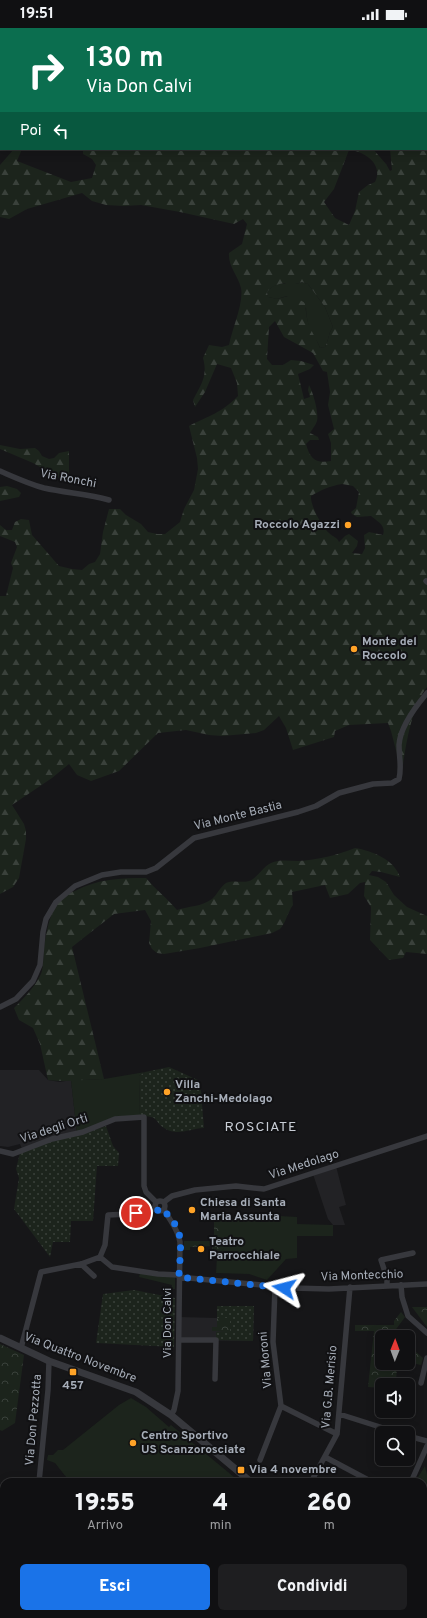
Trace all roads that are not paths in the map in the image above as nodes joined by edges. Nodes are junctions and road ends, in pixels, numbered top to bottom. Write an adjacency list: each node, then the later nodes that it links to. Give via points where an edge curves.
1 (0, 471): 2 (street, Via Ronchi, via 42,488 79,492)
2 (109, 500)
3 (427, 693): 4 (street, Via Monte Bastia, via 401,737 401,769 399,779 392,783 373,784 346,791 298,812 194,838 156,868 146,872 102,875 75,886 56,902 46,919 40,964 33,981 16,999)
4 (0, 1007)
5 (427, 1136): 7 (street, Via Medolago, via 264,1189 236,1186 195,1190 172,1196)
6 (0, 1151): 8 (street, Via degli Orti, via 13,1154 115,1120 144,1117 144,1186)
7 (164, 1202): 8 (street, via 161,1200); 9 (street)
8 (156, 1204): 9 (street, via 157,1210); 11 (street, via 149,1212 108,1214 105,1245)
9 (164, 1209): 14 (street, Via Don Calvi, via 178,1231)
10 (413, 1253): 17 (street, via 381,1260)
11 (100, 1257): 12 (street); 14 (street, Via Montecchio, via 112,1266)
12 (81, 1264): 13 (street); 23 (street, via 41,1272)
13 (94, 1276)
14 (179, 1276): 18 (street, Via Montecchio); 22 (street, Via Don Calvi)
15 (427, 1284): 16 (street, Via Montecchio)
16 (401, 1285): 17 (street, Via Montecchio); 20 (street, via 402,1299 408,1316)
17 (387, 1286): 19 (street, Via Montecchio)
18 (275, 1287): 19 (street, Via Montecchio); 28 (street, Via Moroni, via 273,1342)
19 (350, 1288): 29 (street, Via G.B. Merisio)
20 (427, 1333)
21 (0, 1338): 23 (street, Via Quattro Novembre)
22 (179, 1340): 26 (street, via 216,1340); 30 (street, Via Don Calvi, via 178,1391)
23 (21, 1348): 25 (street, Via Quattro Novembre)
24 (427, 1358): 27 (street)
25 (49, 1361): 30 (street, Via Quattro Novembre, via 136,1392); 38 (street, Via Don Pezzotta)
26 (215, 1379)
27 (421, 1383)
28 (281, 1406): 32 (street); 37 (street, Via Moroni)
29 (339, 1414): 31 (street); 32 (street, Via G.B. Merisio)
30 (171, 1416): 39 (street, Via Quattro Novembre)
31 (377, 1426)
32 (337, 1434): 36 (street, Via G.B. Merisio)
33 (415, 1438): 34 (street)
34 (427, 1441)
35 (427, 1446): 42 (street)
36 (325, 1457): 40 (street, Via G.B. Merisio); 41 (street)
37 (260, 1460)
38 (39, 1478)
39 (246, 1478)
40 (313, 1478)
41 (364, 1478)
42 (413, 1478)

